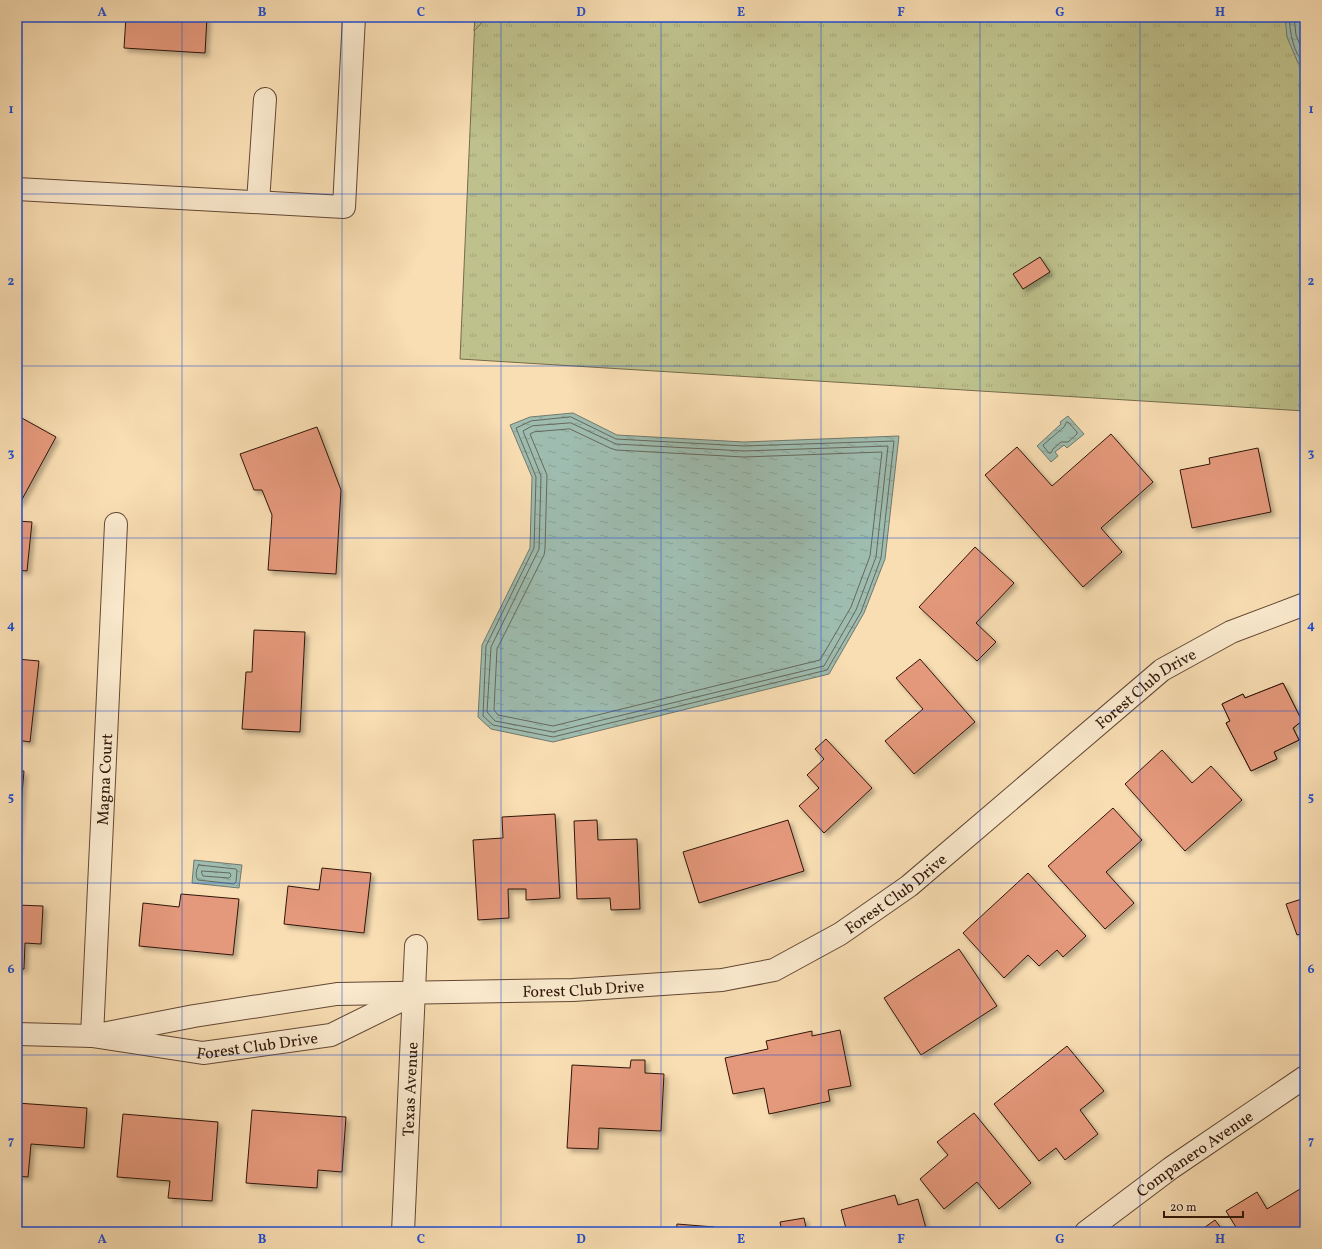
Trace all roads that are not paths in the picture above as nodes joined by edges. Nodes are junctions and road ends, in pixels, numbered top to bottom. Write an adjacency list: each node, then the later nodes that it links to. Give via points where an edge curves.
1 (354, 17): 4 (street, via 344,207)
2 (265, 99): 4 (street)
3 (17, 189): 4 (street)
4 (258, 202)
5 (116, 524): 10 (street, Magna Court)
6 (1305, 604): 8 (street, Forest Club Drive, via 1231,632 1162,670 909,886 840,934 774,970 722,980 581,990)
7 (416, 946): 8 (street, Texas Avenue)
8 (414, 994): 10 (street, Forest Club Drive, via 337,994 194,1016); 10 (street, Forest Club Drive, via 331,1035 203,1053); 12 (street, Texas Avenue)
9 (17, 1034): 10 (street, Forest Club Drive)
10 (92, 1036)
11 (1305, 1077): 13 (street, Companero Avenue, via 1171,1168)
12 (402, 1232)
13 (1086, 1232)

